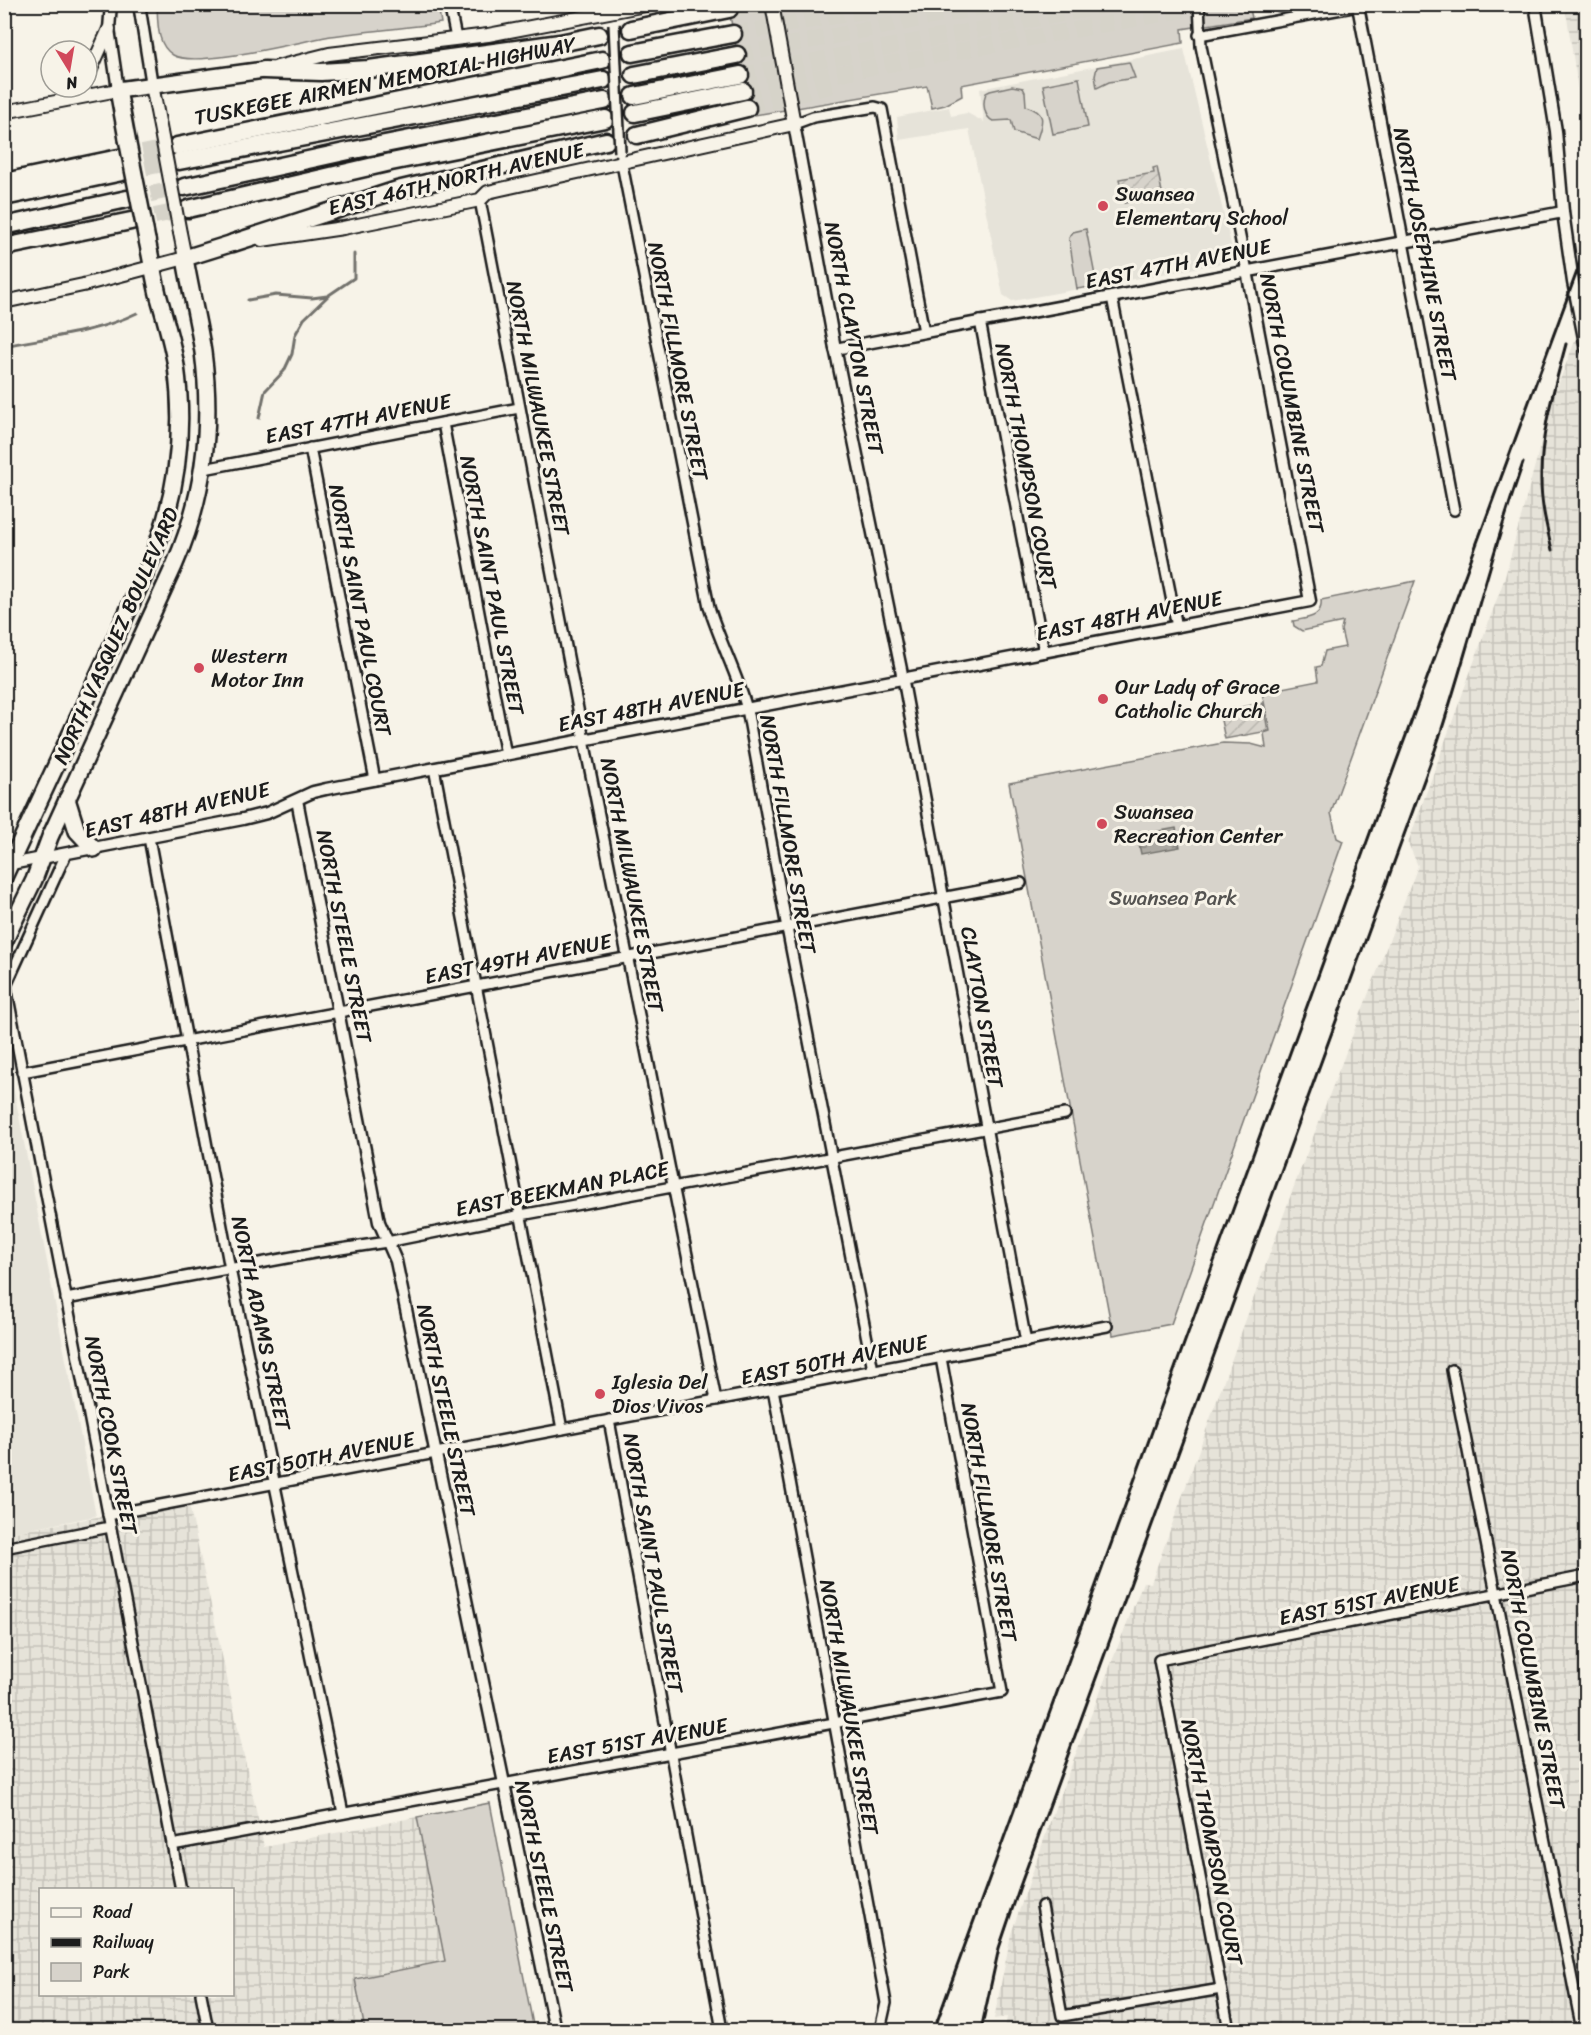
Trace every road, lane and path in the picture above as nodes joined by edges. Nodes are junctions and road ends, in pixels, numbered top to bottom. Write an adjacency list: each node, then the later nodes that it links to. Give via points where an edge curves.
1 (111, 4): 11 (street)
2 (139, 4): 24 (street)
3 (449, 4): 16 (street)
4 (651, 4): 10 (main road)
5 (772, 4): 34 (main road, NORTH CLAYTON STREET)
6 (1198, 4): 13 (street, NORTH COLUMBINE STREET)
7 (1535, 4): 44 (street, via 1556,130)
8 (1360, 5): 13 (street); 47 (street, NORTH JOSEPHINE STREET)
9 (729, 9): 12 (highway)
10 (613, 13): 16 (main road); 37 (street, NORTH FILLMORE STREET, bridge)
11 (109, 29): 17 (main road); 25 (street)
12 (631, 29)
13 (1199, 31): 52 (street, NORTH COLUMBINE STREET)
14 (733, 34): 18 (highway)
15 (599, 35): 21 (highway, via 359,70)
16 (456, 38): 21 (main road, via 329,54)
17 (99, 51)
18 (632, 53)
19 (737, 55): 22 (highway)
20 (602, 60): 23 (highway, TUSKEGEE AIRMEN MEMORIAL HIGHWAY, via 178,153)
21 (264, 70): 24 (highway)
22 (634, 75)
23 (603, 80)
24 (152, 85): 25 (highway); 50 (main road, NORTH VASQUEZ BOULEVARD, bridge)
25 (118, 90): 26 (main road); 51 (highway, NORTH VASQUEZ BOULEVARD, bridge)
26 (99, 93)
27 (634, 96): 32 (highway, via 742,83)
28 (69, 99): 31 (main road)
29 (604, 101): 39 (highway)
30 (747, 108): 35 (highway)
31 (4, 112)
32 (635, 113)
33 (604, 119): 43 (highway, via 391,162)
34 (794, 124): 37 (main road, EAST 46TH NORTH AVENUE); 56 (street, EAST 46TH NORTH AVENUE, via 813,117 882,109); 58 (street, NORTH CLAYTON STREET)
35 (637, 135)
36 (606, 141): 48 (highway, via 397,190)
37 (620, 157): 42 (main road, EAST 46TH NORTH AVENUE, via 488,192); 68 (street, NORTH FILLMORE STREET, via 709,607)
38 (4, 182): 40 (highway, via 121,165)
39 (184, 187)
40 (4, 197)
41 (127, 199): 46 (highway)
42 (480, 200): 48 (main road, EAST 46TH NORTH AVENUE, via 343,228); 59 (street, NORTH MILWAUKEE STREET)
43 (188, 209)
44 (1563, 212): 47 (street, EAST 47TH AVENUE); 57 (street)
45 (131, 221): 49 (highway)
46 (4, 226)
47 (1403, 242): 52 (street, EAST 47TH AVENUE); 63 (street, NORTH JOSEPHINE STREET)
48 (233, 243): 50 (highway, EAST 46TH NORTH AVENUE)
49 (4, 247)
50 (185, 258): 51 (main road, EAST 46TH NORTH AVENUE); 62 (highway, NORTH VASQUEZ BOULEVARD, via 204,366)
51 (153, 267): 54 (main road, EAST 46TH NORTH AVENUE); 79 (highway, NORTH VASQUEZ BOULEVARD, via 178,384 180,438 172,496 146,573)
52 (1247, 271): 53 (street, EAST 47TH AVENUE); 64 (street, NORTH COLUMBINE STREET)
53 (1112, 297): 55 (street, EAST 47TH AVENUE); 65 (street)
54 (4, 302)
55 (980, 321): 56 (street, EAST 47TH AVENUE); 66 (street, NORTH THOMPSON COURT)
56 (924, 332): 58 (street, EAST 47TH AVENUE)
57 (1586, 345)
58 (835, 349): 67 (street, NORTH CLAYTON STREET)
59 (519, 408): 60 (street, EAST 47TH AVENUE); 69 (street, NORTH MILWAUKEE STREET)
60 (442, 423): 61 (street, EAST 47TH AVENUE); 70 (street, NORTH SAINT PAUL STREET)
61 (310, 448): 62 (street, EAST 47TH AVENUE); 72 (street, NORTH SAINT PAUL COURT)
62 (204, 469): 73 (highway, NORTH VASQUEZ BOULEVARD, via 182,547)
63 (1454, 510)
64 (1310, 601): 65 (street, EAST 48TH AVENUE)
65 (1177, 627): 66 (street, EAST 48TH AVENUE)
66 (1044, 652): 67 (street, EAST 48TH AVENUE)
67 (903, 679): 68 (street, EAST 48TH AVENUE); 81 (street, CLAYTON STREET)
68 (747, 709): 69 (street, EAST 48TH AVENUE); 82 (street, NORTH FILLMORE STREET)
69 (584, 740): 70 (street, EAST 48TH AVENUE); 84 (street, NORTH MILWAUKEE STREET)
70 (506, 755): 71 (street, EAST 48TH AVENUE)
71 (434, 768): 72 (street, EAST 48TH AVENUE); 85 (street)
72 (375, 780): 74 (street, EAST 48TH AVENUE, via 317,791)
73 (67, 799): 76 (highway, via 77,831); 78 (highway, NORTH VASQUEZ BOULEVARD)
74 (297, 800): 75 (street, EAST 48TH AVENUE, via 258,816); 87 (street, NORTH STEELE STREET)
75 (149, 838): 76 (street, EAST 48TH AVENUE); 88 (street, NORTH ADAMS STREET)
76 (94, 849): 77 (street, EAST 48TH AVENUE)
77 (66, 854): 78 (street, EAST 48TH AVENUE); 86 (street)
78 (42, 859): 79 (street, EAST 48TH AVENUE); 83 (highway, NORTH VASQUEZ BOULEVARD)
79 (6, 869)
80 (1021, 883): 81 (street, EAST 49TH AVENUE)
81 (944, 897): 82 (street, EAST 49TH AVENUE); 93 (street, CLAYTON STREET)
82 (787, 928): 84 (street, EAST 49TH AVENUE); 94 (street, NORTH FILLMORE STREET)
83 (4, 942)
84 (628, 957): 85 (street, EAST 49TH AVENUE); 95 (street, NORTH MILWAUKEE STREET)
85 (476, 985): 87 (street, EAST 49TH AVENUE); 96 (street)
86 (5, 988): 89 (street, NORTH COOK STREET)
87 (339, 1011): 88 (street, EAST 49TH AVENUE); 97 (street, NORTH STEELE STREET, via 379,1222)
88 (188, 1040): 91 (street, EAST 49TH AVENUE); 98 (street, NORTH ADAMS STREET)
89 (15, 1041): 90 (street); 91 (street, NORTH COOK STREET)
90 (4, 1042)
91 (22, 1072): 99 (street, NORTH COOK STREET)
92 (1065, 1114): 93 (street, EAST BEEKMAN PLACE)
93 (987, 1128): 94 (street, EAST BEEKMAN PLACE); 101 (street, CLAYTON STREET)
94 (832, 1157): 95 (street, EAST BEEKMAN PLACE); 103 (street, NORTH FILLMORE STREET)
95 (674, 1186): 96 (street, EAST BEEKMAN PLACE); 106 (street, NORTH MILWAUKEE STREET)
96 (521, 1215): 97 (street, EAST BEEKMAN PLACE); 108 (street)
97 (387, 1242): 98 (street, EAST BEEKMAN PLACE); 109 (street, NORTH STEELE STREET, via 396,1262)
98 (230, 1269): 99 (street, EAST BEEKMAN PLACE); 110 (street, NORTH ADAMS STREET)
99 (66, 1299): 111 (street, NORTH COOK STREET)
100 (1107, 1326): 101 (street, EAST 50TH AVENUE)
101 (1026, 1342): 102 (street, EAST 50TH AVENUE)
102 (941, 1358): 103 (street, EAST 50TH AVENUE); 117 (street, NORTH FILLMORE STREET)
103 (873, 1370): 105 (street, EAST 50TH AVENUE)
104 (1452, 1370): 115 (street, NORTH COLUMBINE STREET)
105 (773, 1389): 106 (street, EAST 50TH AVENUE); 118 (street, NORTH MILWAUKEE STREET)
106 (716, 1400): 107 (street, EAST 50TH AVENUE)
107 (609, 1420): 108 (street, EAST 50TH AVENUE); 119 (street, NORTH SAINT PAUL STREET)
108 (562, 1429): 109 (street, EAST 50TH AVENUE)
109 (435, 1453): 110 (street, EAST 50TH AVENUE); 120 (street, NORTH STEELE STREET)
110 (276, 1484): 111 (street, EAST 50TH AVENUE); 121 (street, NORTH ADAMS STREET)
111 (108, 1515): 112 (street, NORTH COOK STREET)
112 (110, 1527): 113 (street); 122 (street, NORTH COOK STREET)
113 (4, 1548)
114 (1587, 1576): 115 (street, EAST 51ST AVENUE)
115 (1497, 1594): 116 (street, EAST 51ST AVENUE); 132 (street, NORTH COLUMBINE STREET)
116 (1159, 1660): 125 (street, NORTH THOMPSON COURT)
117 (1002, 1692): 118 (street, EAST 51ST AVENUE)
118 (833, 1723): 119 (street, EAST 51ST AVENUE); 130 (street, NORTH MILWAUKEE STREET, via 886,2003)
119 (670, 1753): 120 (street, EAST 51ST AVENUE); 129 (street, NORTH SAINT PAUL STREET)
120 (503, 1784): 121 (street, EAST 51ST AVENUE); 128 (street, NORTH STEELE STREET)
121 (343, 1813): 122 (street, EAST 51ST AVENUE)
122 (172, 1845): 123 (street, NORTH COOK STREET)
123 (181, 1888)
124 (1042, 1906): 125 (street, via 1062,2016)
125 (1221, 1989): 131 (street, NORTH THOMPSON COURT)
126 (201, 1996): 127 (street)
127 (208, 2031)
128 (555, 2031)
129 (722, 2031)
130 (880, 2031)
131 (1229, 2031)
132 (1582, 2031)

